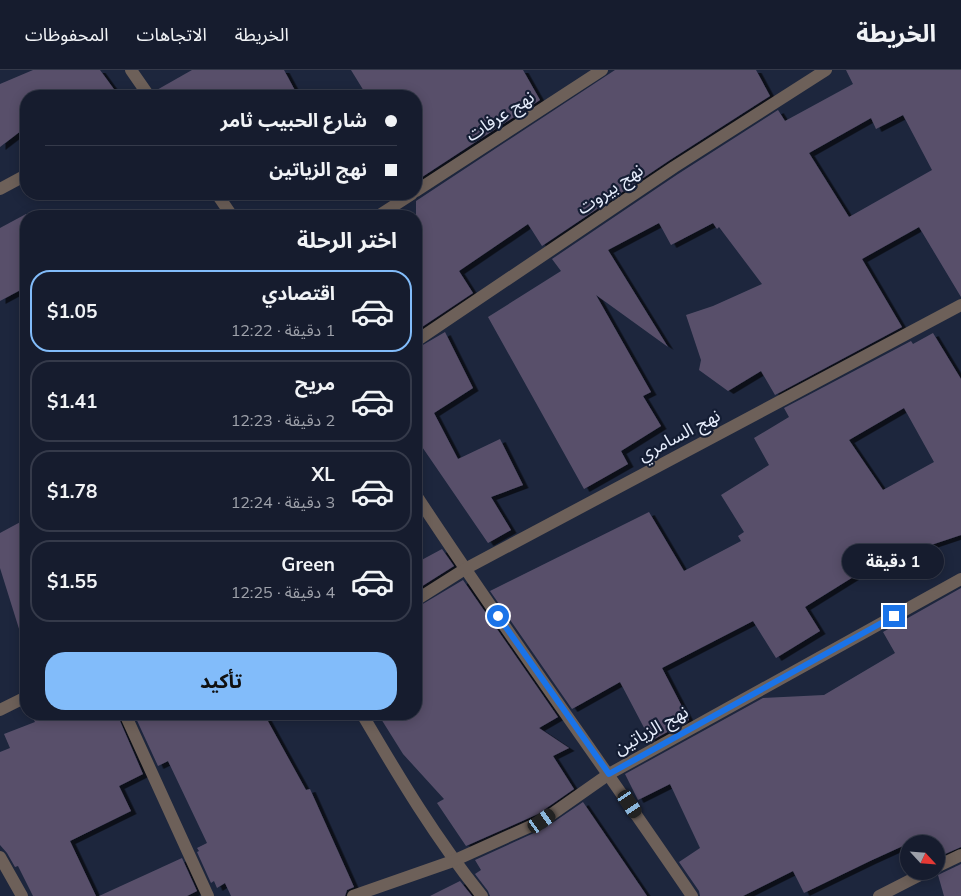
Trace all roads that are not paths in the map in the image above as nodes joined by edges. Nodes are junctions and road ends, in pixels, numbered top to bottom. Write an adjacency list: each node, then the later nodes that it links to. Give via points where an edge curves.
1 (130, 70): 4 (street)
2 (602, 70): 6 (street, نهج عرفات)
3 (826, 70): 11 (street, نهج بيروت, via 674,167)
4 (145, 90)
5 (20, 178): 7 (street)
6 (422, 187)
7 (0, 189)
8 (403, 200): 9 (street)
9 (387, 210)
10 (961, 305): 13 (street, نهج السامري)
11 (422, 337)
12 (422, 504): 13 (street)
13 (465, 569): 15 (street, نهج السامري); 20 (street)
14 (961, 579): 20 (street, نهج الزياتين)
15 (422, 596)
16 (20, 700): 17 (street)
17 (0, 710)
18 (129, 720): 27 (street)
19 (366, 720): 23 (street)
20 (609, 774): 23 (street, نهج الزياتين, via 542,821); 30 (street)
21 (961, 855): 24 (street)
22 (0, 857): 26 (street)
23 (453, 861): 28 (street, نهج الزياتين); 29 (street)
24 (945, 863)
25 (910, 880): 31 (street)
26 (22, 896)
27 (208, 896)
28 (353, 896)
29 (482, 896)
30 (692, 896)
31 (879, 896)

